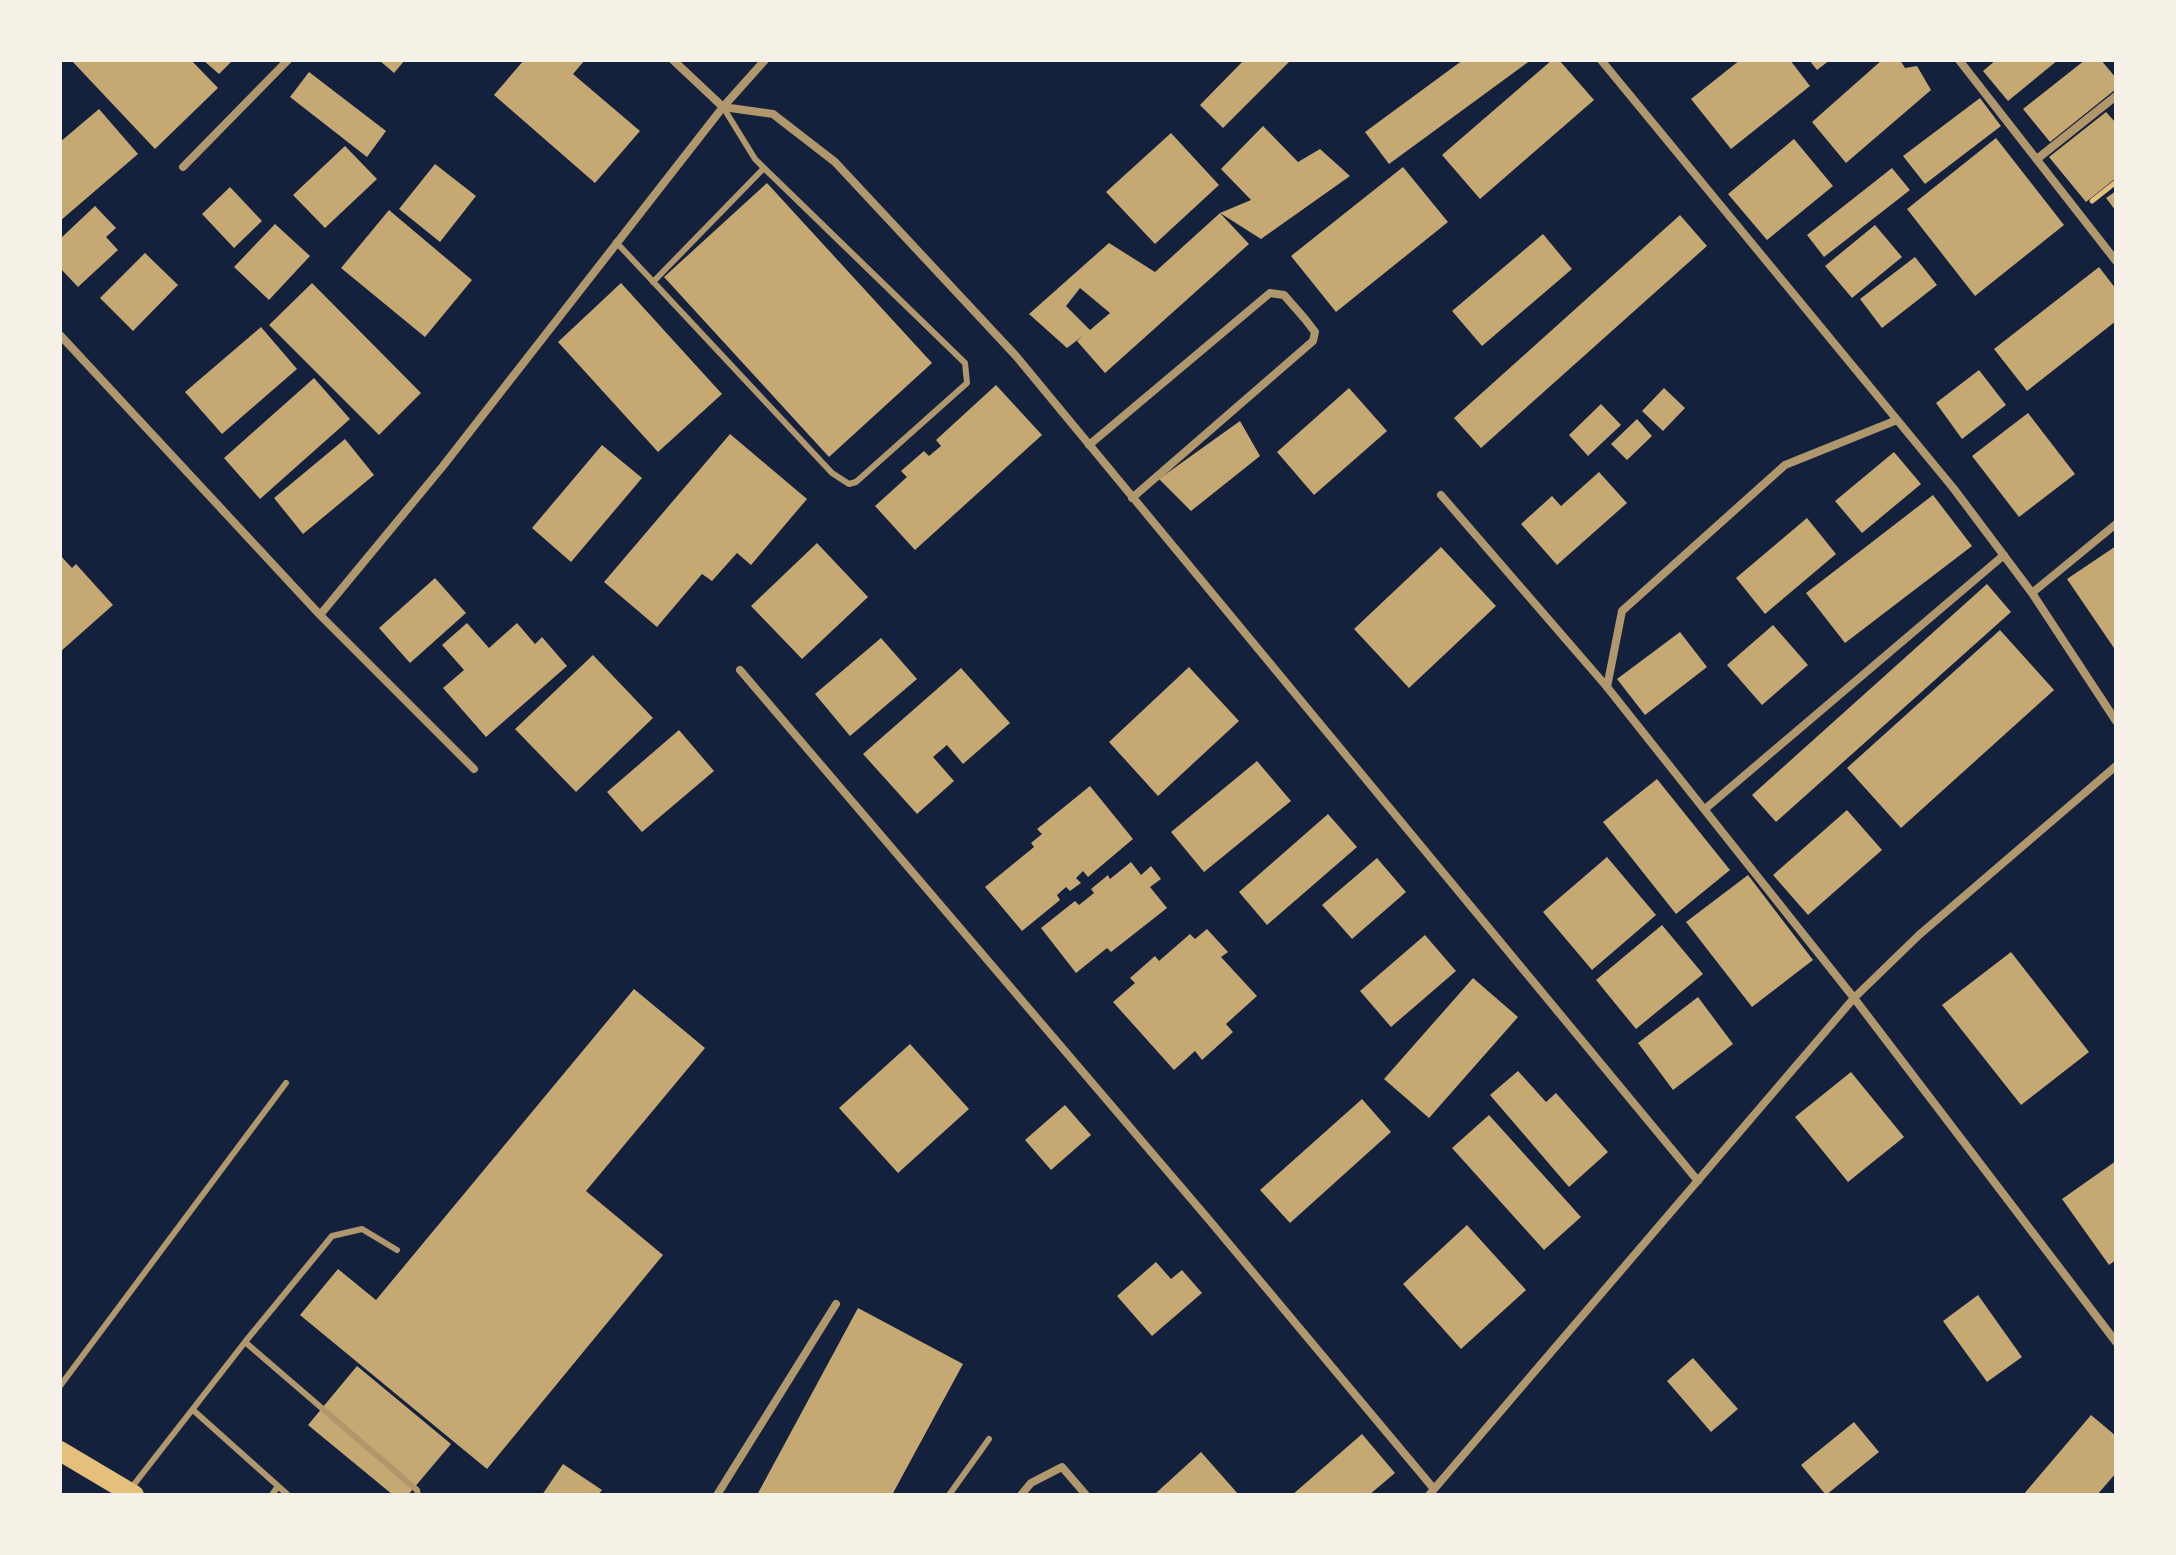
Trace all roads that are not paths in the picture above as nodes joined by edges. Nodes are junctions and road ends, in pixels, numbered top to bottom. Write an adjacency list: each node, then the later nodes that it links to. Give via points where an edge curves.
1 (288, 60): 9 (street)
2 (673, 60): 7 (street)
3 (765, 60): 7 (street)
4 (1601, 60): 15 (street)
5 (1959, 60): 8 (street)
6 (2116, 96): 8 (street)
7 (723, 107): 10 (lane); 11 (street); 16 (street, via 773,114 835,162 1016,356)
8 (2037, 159): 12 (street)
9 (183, 167)
10 (764, 168): 13 (lane); 13 (lane, via 965,363 967,383 849,484 832,473)
11 (616, 242): 13 (lane); 22 (street)
12 (2116, 261)
13 (653, 282)
14 (60, 335): 22 (street)
15 (1897, 420): 20 (street); 24 (street, via 1785,465 1622,611)
16 (1089, 445): 18 (street); 18 (street, via 1270,293 1284,295 1310,325 1313,341)
17 (1441, 495): 24 (street)
18 (1132, 498): 31 (street)
19 (2116, 524): 21 (street)
20 (2004, 555): 21 (street); 28 (street)
21 (2032, 593): 25 (street)
22 (320, 615): 27 (street)
23 (740, 670): 41 (street, via 1210,1221)
24 (1607, 687): 28 (street)
25 (2116, 721)
26 (2116, 766): 29 (street, via 1919,935)
27 (474, 769)
28 (1705, 809): 29 (street)
29 (1854, 998): 31 (street); 35 (street)
30 (286, 1083): 36 (lane)
31 (1698, 1181): 41 (street)
32 (397, 1250): 34 (lane, via 362,1229 332,1236)
33 (836, 1304): 46 (street)
34 (245, 1342): 37 (lane); 45 (lane)
35 (2116, 1342)
36 (60, 1386)
37 (193, 1410): 40 (lane); 42 (lane)
38 (989, 1439): 47 (lane)
39 (60, 1451): 42 (main road)
40 (278, 1486): 43 (lane); 44 (lane)
41 (1432, 1492)
42 (131, 1493)
43 (272, 1495)
44 (288, 1495)
45 (418, 1495)
46 (717, 1495)
47 (949, 1495)
48 (1021, 1495): 49 (street, via 1031,1483 1062,1467)
49 (1086, 1495)

